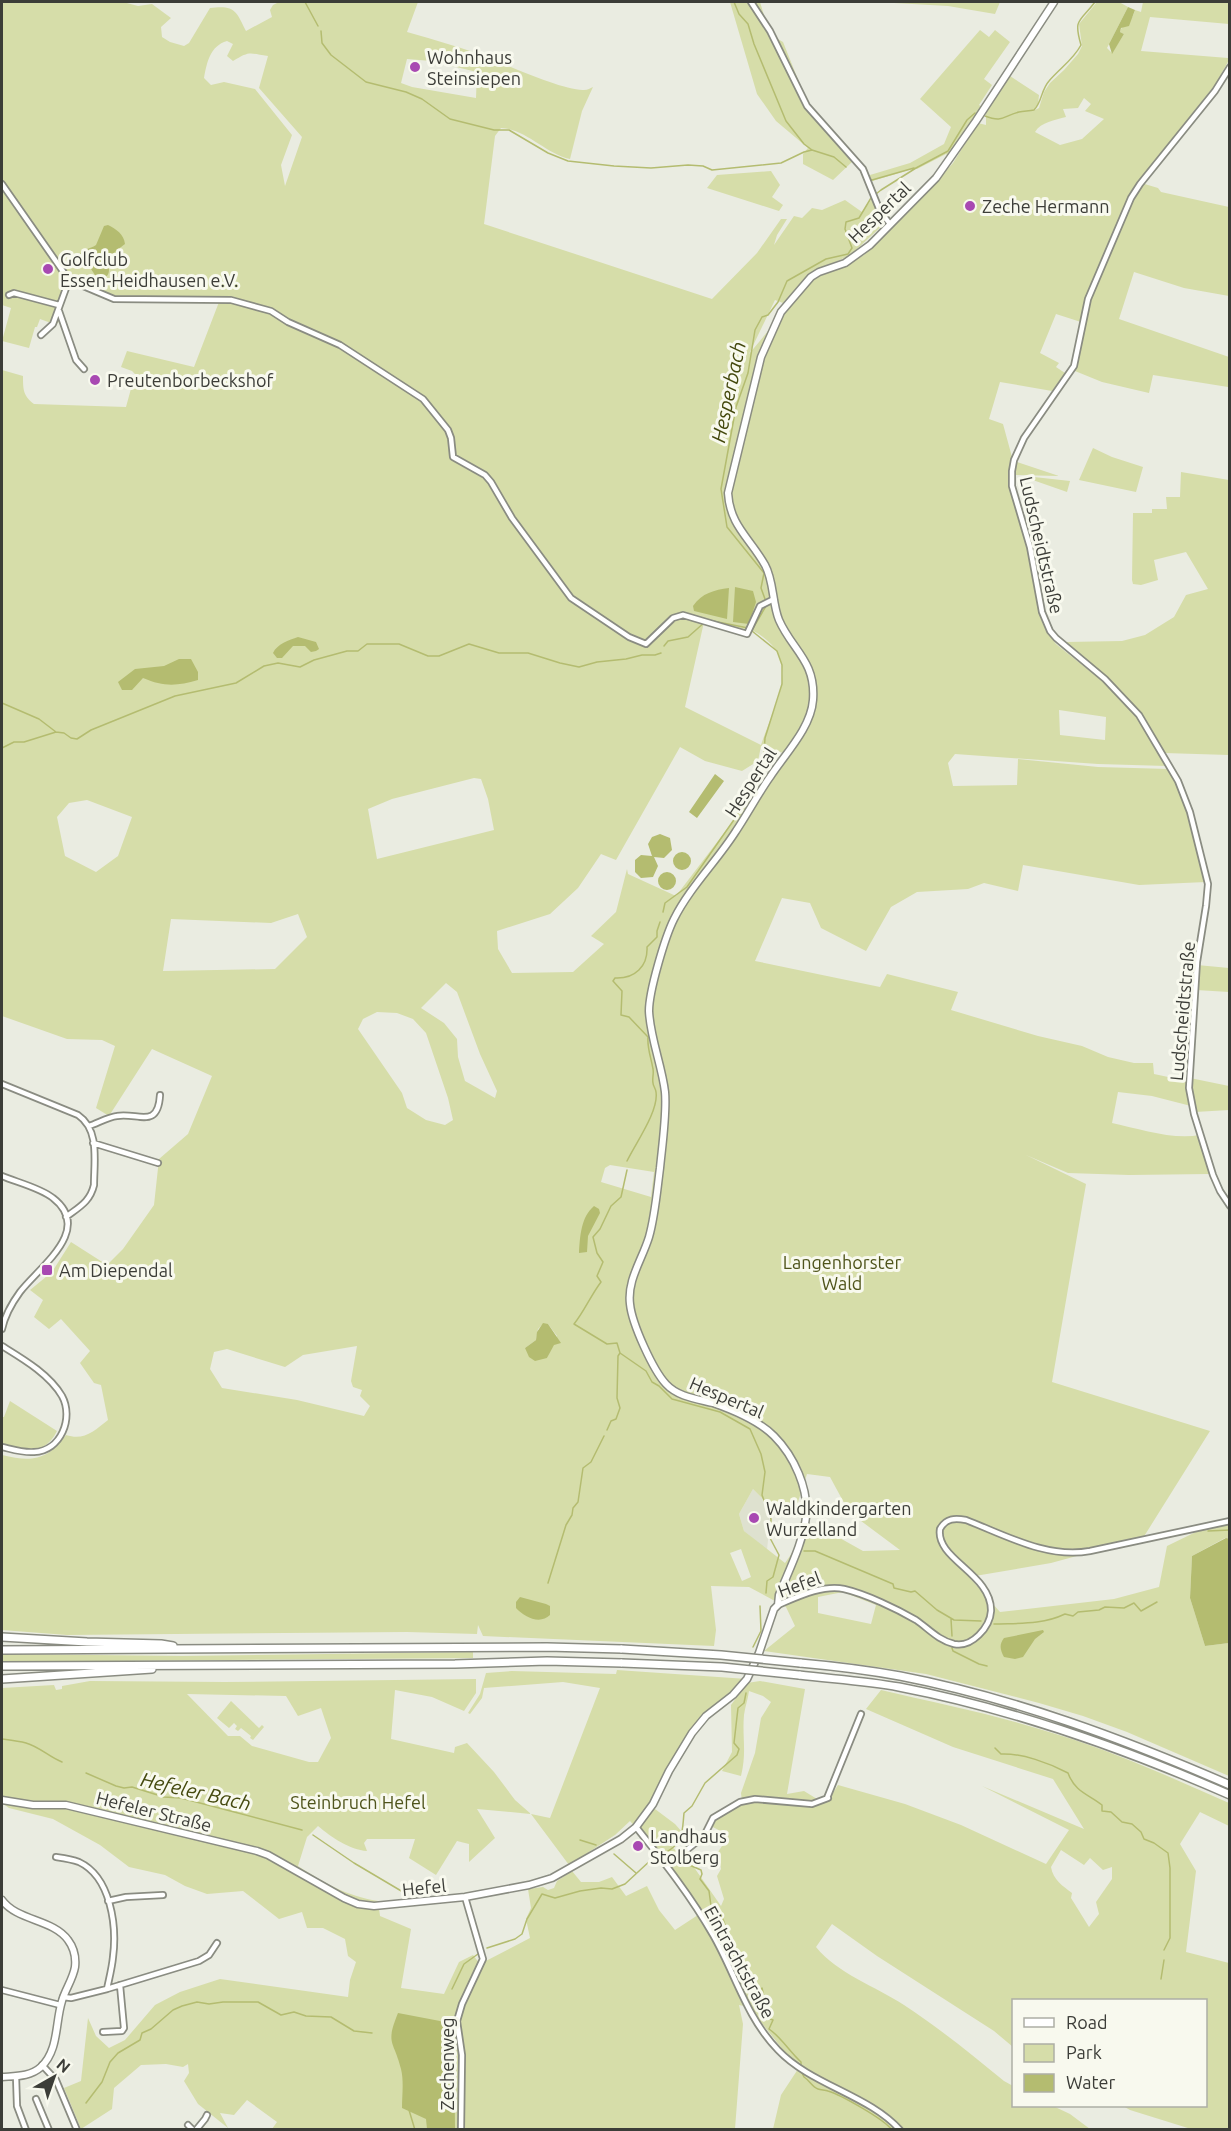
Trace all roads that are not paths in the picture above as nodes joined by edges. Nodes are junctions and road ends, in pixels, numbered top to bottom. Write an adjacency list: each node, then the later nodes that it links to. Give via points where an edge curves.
1 (752, 2): 5 (street, via 807,106 863,169 873,197)
2 (1054, 2): 5 (main road, Hespertal, via 948,164)
3 (1230, 67): 18 (street, Ludscheidtstraße, via 1131,198 1088,299 1074,366 1024,438 1011,478 1042,612 1050,631 1139,715 1178,782 1193,821 1208,884 1197,962 1189,1088 1213,1175)
4 (2, 184): 6 (street)
5 (890, 224): 11 (main road, Hespertal, via 862,252 819,272 801,287 781,312 761,357 728,493 734,522 764,563)
6 (69, 280): 8 (street); 11 (street, via 114,299 231,300 271,312 340,345 423,399 448,430 453,457 491,482 512,518 572,598 643,644 683,615 747,634 762,603)
7 (9, 295): 8 (street, via 14,293)
8 (59, 308): 9 (street, via 53,324); 10 (street, via 76,360)
9 (41, 335)
10 (84, 369)
11 (774, 599): 26 (main road, Hespertal, via 777,616 807,664 813,697 811,713 670,928 649,1010 666,1094 660,1169 649,1237 631,1281 629,1301 633,1322 667,1386 760,1425 786,1451 798,1474 807,1499 806,1519)
12 (2, 1083): 14 (street, via 78,1115)
13 (160, 1095): 14 (street, via 153,1115 117,1116)
14 (89, 1126): 15 (street)
15 (93, 1143): 16 (street); 19 (street, via 92,1193)
16 (158, 1163)
17 (2, 1176): 19 (street, via 54,1198)
18 (1230, 1206)
19 (66, 1216): 21 (street, via 61,1247 22,1290)
20 (2, 1310): 21 (street)
21 (8, 1312): 22 (street)
22 (2, 1329)
23 (2, 1346): 24 (street, via 25,1360 56,1388 66,1405 67,1419 52,1445 39,1451)
24 (2, 1447)
25 (1230, 1521): 26 (street, Hefel, via 1068,1554 1048,1551 966,1520 947,1521 940,1528 941,1542 980,1581 991,1609 982,1632 957,1645 941,1640 915,1620 845,1589 827,1588)
26 (778, 1605): 37 (main road, Hefel, via 747,1679 692,1733)
27 (2, 1637): 28 (highway, via 161,1644)
28 (190, 1649): 29 (highway); 34 (highway, bridge, via 547,1647 701,1653 800,1663 909,1678 1038,1712 1139,1746)
29 (2, 1650)
30 (160, 1665): 31 (highway); 32 (highway, via 151,1669); 35 (highway, bridge, via 547,1661 722,1667 799,1675 897,1687 1035,1721)
31 (2, 1666)
32 (2, 1679)
33 (861, 1714): 39 (street, via 828,1798 812,1804 755,1799 740,1802 713,1818 704,1836)
34 (1230, 1785)
35 (1230, 1795)
36 (2, 1800): 40 (main road, Hefeler Straße, via 83,1809 257,1851)
37 (636, 1827): 39 (street, Eintrachtstraße); 42 (main road, Hefel, via 552,1878)
38 (56, 1857): 44 (street, via 90,1869)
39 (667, 1866): 63 (street, Eintrachtstraße, via 712,1933 753,2018 777,2049 799,2068 871,2108)
40 (294, 1870): 42 (main road, Hefel, via 358,1904 374,1906)
41 (163, 1895): 44 (street)
42 (465, 1897): 62 (street, Zechenweg, via 483,1959 458,2022 462,2055)
43 (2, 1900): 49 (main road, via 56,1929 68,1940 75,1966)
44 (108, 1900): 47 (street, via 114,1940)
45 (217, 1943): 46 (street, via 199,1962)
46 (120, 1985): 47 (street); 51 (street, via 124,2028)
47 (107, 1989): 49 (street)
48 (2, 1990): 50 (street)
49 (63, 1997): 50 (main road)
50 (60, 2005): 52 (main road, via 52,2050)
51 (103, 2032)
52 (42, 2065): 53 (main road); 60 (street, via 56,2080)
53 (16, 2076): 54 (main road); 58 (street, via 17,2106)
54 (2, 2077)
55 (36, 2099): 59 (street)
56 (207, 2115): 61 (street)
57 (188, 2125): 61 (street)
58 (26, 2130)
59 (49, 2130)
60 (77, 2130)
61 (195, 2130)
62 (461, 2130)
63 (900, 2130)

